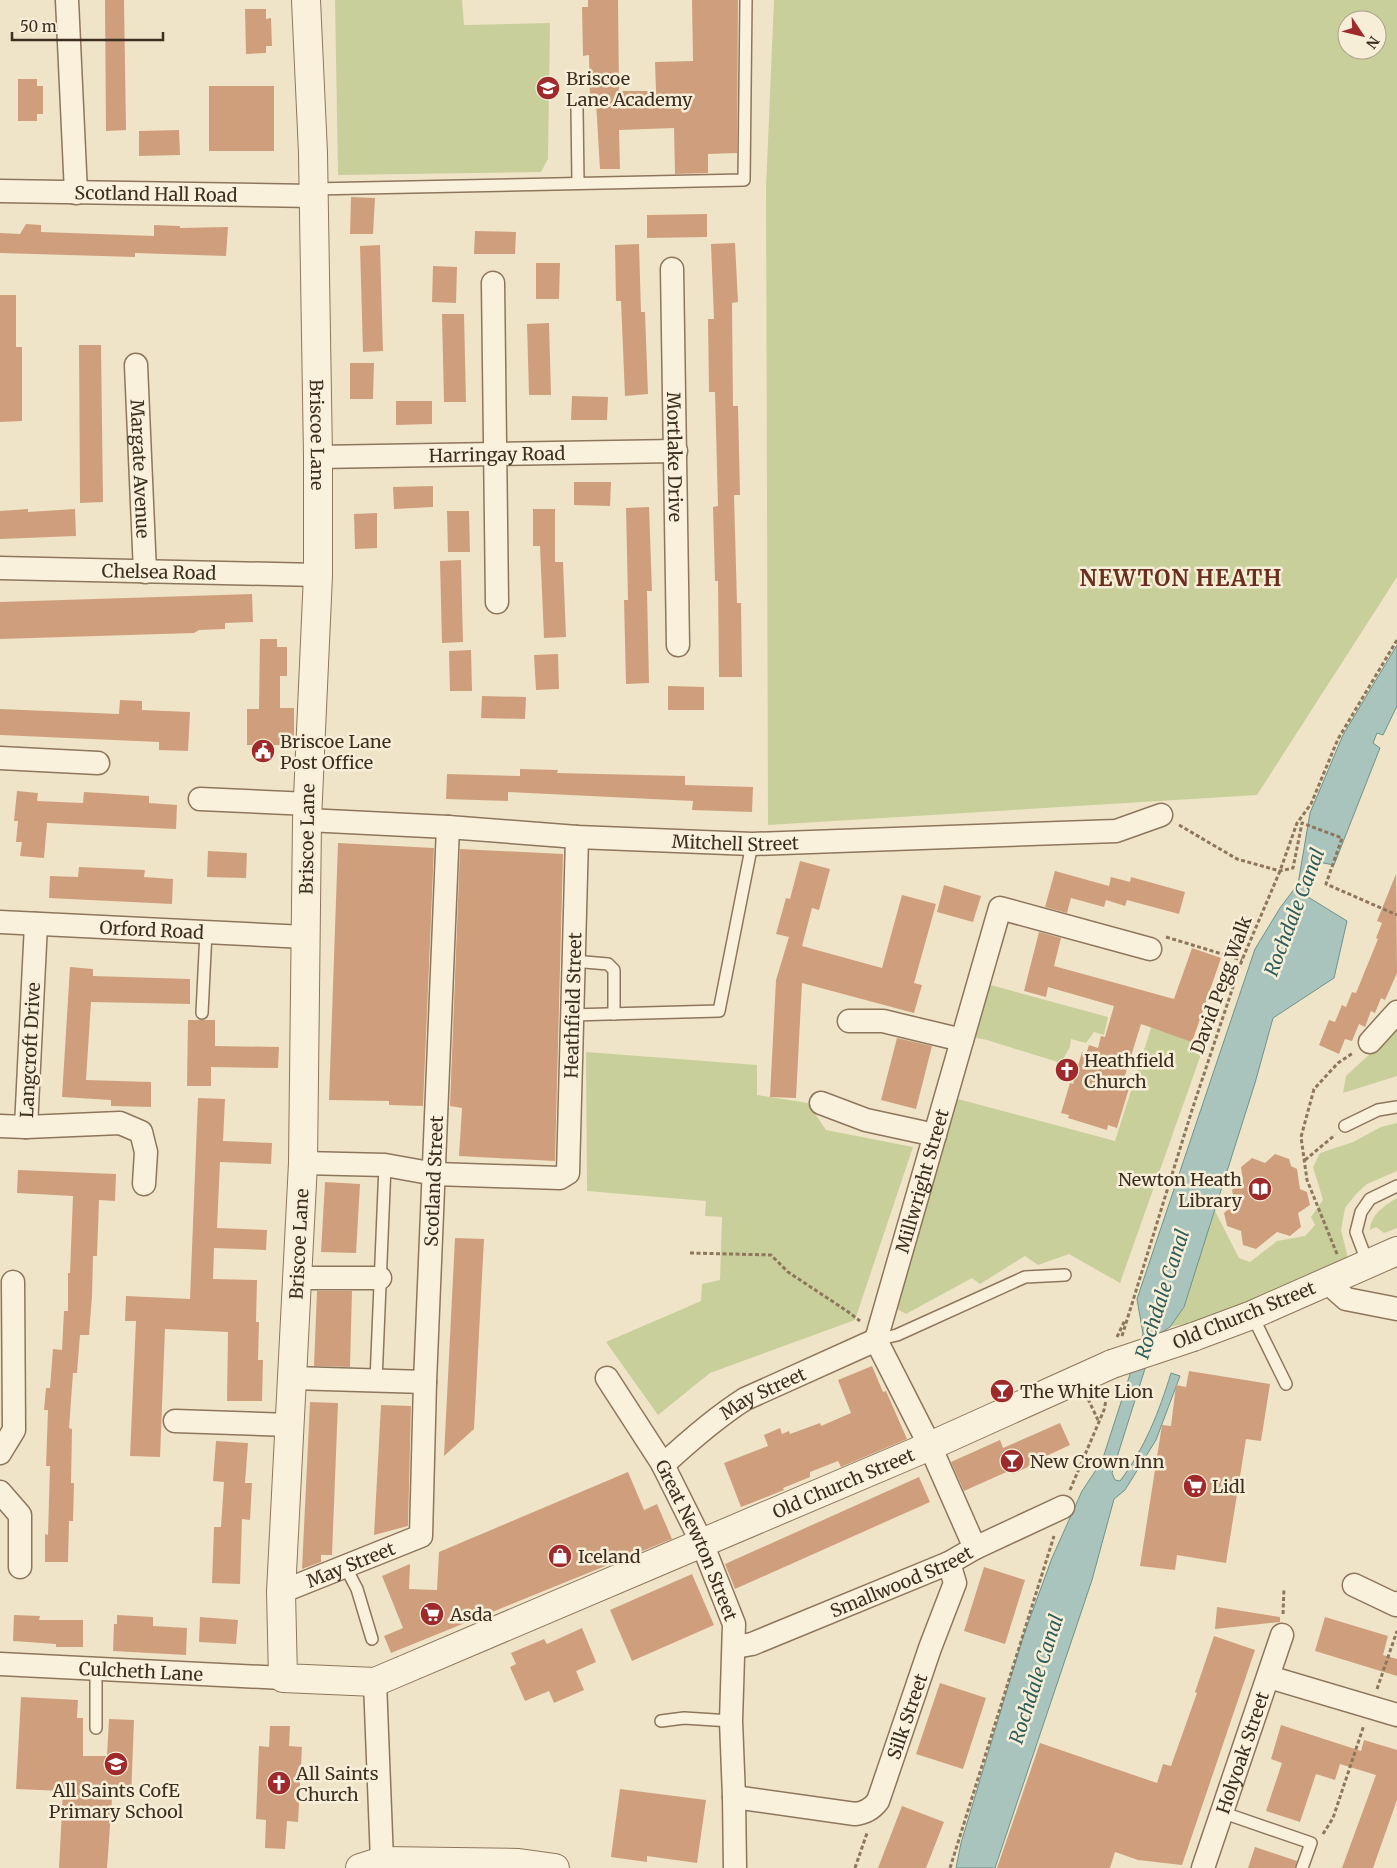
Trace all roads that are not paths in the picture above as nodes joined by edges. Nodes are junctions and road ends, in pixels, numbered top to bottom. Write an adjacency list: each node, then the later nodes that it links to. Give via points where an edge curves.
1 (68, 0): 8 (street)
2 (306, 0): 7 (street, Briscoe Lane)
3 (746, 0): 5 (lane, via 744,180)
4 (577, 109): 5 (lane)
5 (578, 183): 7 (lane)
6 (0, 191): 8 (street, Scotland Hall Road)
7 (313, 192): 8 (street, Scotland Hall Road); 14 (street, Briscoe Lane)
8 (76, 193)
9 (672, 268): 12 (street, Mortlake Drive)
10 (493, 283): 13 (street)
11 (136, 364): 16 (street, Margate Avenue)
12 (676, 451): 13 (street, Harringay Road); 19 (street, Mortlake Drive)
13 (495, 453): 14 (street, Harringay Road); 18 (street)
14 (318, 457): 17 (street, Briscoe Lane)
15 (0, 568): 16 (street, Chelsea Road)
16 (145, 572): 17 (street, Chelsea Road)
17 (318, 575): 23 (street, Briscoe Lane)
18 (497, 602)
19 (678, 645)
20 (0, 758): 21 (street)
21 (98, 763)
22 (200, 799): 23 (street, Mitchell Street)
23 (308, 812): 25 (street, Mitchell Street); 31 (street, Briscoe Lane)
24 (1161, 815): 27 (street, Mitchell Street, via 1116,831)
25 (448, 827): 26 (street, Mitchell Street); 49 (street, Scotland Street)
26 (577, 837): 27 (street, Mitchell Street); 33 (street, Heathfield Street)
27 (752, 844): 36 (lane, via 719,1011)
28 (0, 922): 29 (street, Orford Road)
29 (36, 924): 30 (street, Orford Road); 45 (street, Langcroft Drive)
30 (206, 932): 31 (street, Orford Road); 35 (lane)
31 (305, 937): 47 (street, Briscoe Lane)
32 (1150, 949): 39 (street, Millwright Street, via 1000,908)
33 (573, 961): 36 (lane, via 608,964 614,970); 37 (street, Heathfield Street)
34 (1397, 1012): 40 (street)
35 (202, 1013)
36 (614, 1014): 37 (lane)
37 (571, 1015): 49 (street, Heathfield Street, via 568,1173 560,1178)
38 (849, 1021): 39 (street, via 883,1021)
39 (962, 1040): 46 (street, Millwright Street)
40 (1370, 1042)
41 (822, 1103): 46 (street, via 866,1120)
42 (1397, 1107): 44 (lane, via 1378,1110)
43 (0, 1126): 45 (street)
44 (1345, 1126)
45 (26, 1127): 50 (street, Langcroft Drive, via 120,1122 141,1132 146,1152)
46 (934, 1135): 60 (street, Millwright Street)
47 (303, 1163): 48 (street); 55 (street, Briscoe Lane)
48 (385, 1165): 49 (street); 56 (lane)
49 (435, 1174): 64 (street, Scotland Street)
50 (144, 1184)
51 (1397, 1186): 53 (lane, via 1370,1199 1361,1212)
52 (1397, 1251): 53 (street, Old Church Street)
53 (1346, 1273): 58 (street, via 1346,1299); 59 (street, Old Church Street)
54 (1065, 1276): 60 (lane, via 1025,1277 897,1335)
55 (297, 1278): 56 (street); 61 (street, Briscoe Lane)
56 (380, 1278): 63 (lane)
57 (13, 1282): 69 (street, via 14,1430)
58 (1397, 1309)
59 (1252, 1315): 65 (lane); 68 (street, Old Church Street, bridge, via 1112,1364)
60 (878, 1332): 68 (street); 70 (street, May Street, via 745,1399 700,1432)
61 (292, 1378): 63 (street); 67 (street, Briscoe Lane)
62 (607, 1378): 70 (street, Great Newton Street)
63 (376, 1381): 64 (street)
64 (425, 1382): 73 (street, Scotland Street)
65 (1286, 1384)
66 (175, 1421): 67 (street)
67 (289, 1425): 80 (street, Briscoe Lane)
68 (930, 1446): 74 (street, Old Church Street); 75 (street)
69 (0, 1453)
70 (663, 1465): 74 (street, Great Newton Street)
71 (0, 1492): 78 (street, via 20,1515)
72 (1063, 1507): 75 (street, Smallwood Street)
73 (421, 1536): 77 (street, May Street)
74 (702, 1543): 84 (street, Great Newton Street, via 734,1624); 89 (street, Old Church Street)
75 (975, 1548): 76 (street, Smallwood Street)
76 (949, 1563): 84 (street, Smallwood Street, via 752,1644); 94 (street, Silk Street, via 955,1583 878,1801 868,1811 855,1814)
77 (345, 1566): 80 (street, May Street); 83 (lane, via 357,1589)
78 (20, 1567)
79 (1354, 1585): 81 (street)
80 (281, 1592): 87 (street, Briscoe Lane)
81 (1397, 1603)
82 (1282, 1635): 88 (street, Holyoak Street)
83 (372, 1639)
84 (735, 1646): 92 (street, Great Newton Street)
85 (0, 1664): 86 (street, Culcheth Lane)
86 (96, 1669): 87 (street, Culcheth Lane); 93 (lane)
87 (283, 1678): 89 (street, Old Church Street)
88 (1269, 1678): 90 (street); 95 (street, Holyoak Street)
89 (375, 1682): 96 (street)
90 (1397, 1715)
91 (662, 1721): 92 (lane, via 684,1718)
92 (731, 1721): 94 (street, Great Newton Street)
93 (96, 1728)
94 (734, 1798): 98 (street, Great Newton Street)
95 (1221, 1812): 99 (street, Holyoak Street); 100 (lane, via 1311,1842)
96 (371, 1864): 97 (street, via 519,1862)
97 (555, 1868)
98 (735, 1868)
99 (1203, 1868)
100 (1302, 1868)

